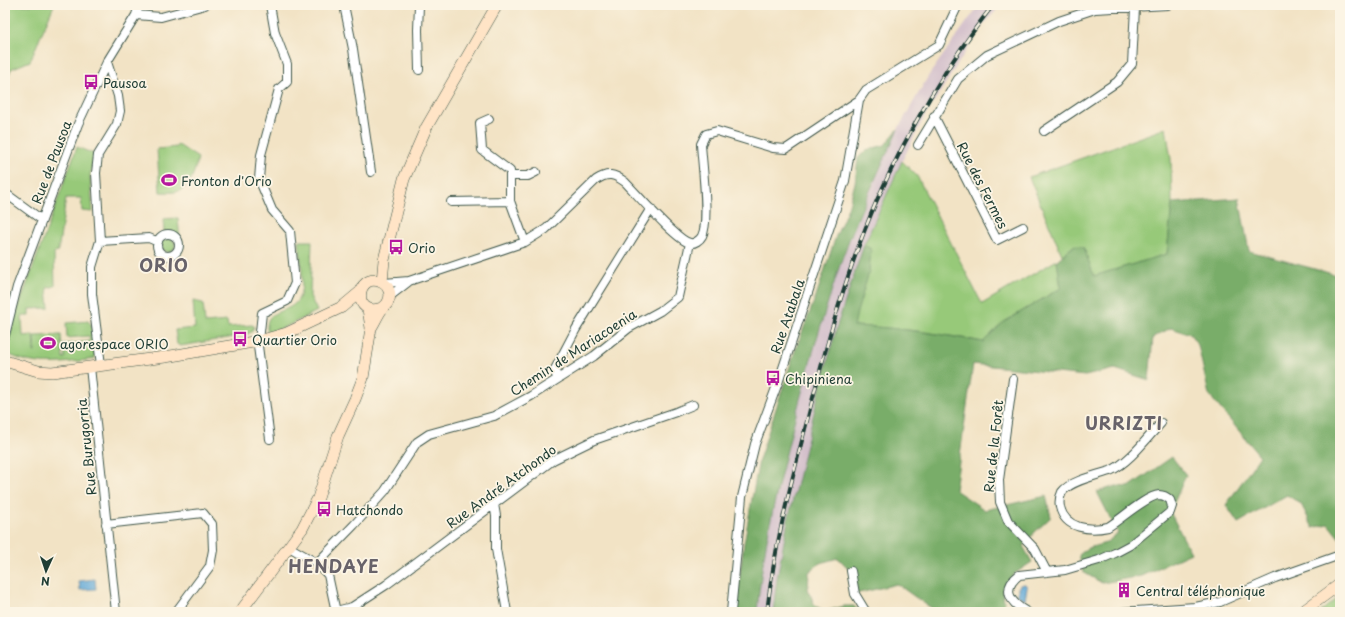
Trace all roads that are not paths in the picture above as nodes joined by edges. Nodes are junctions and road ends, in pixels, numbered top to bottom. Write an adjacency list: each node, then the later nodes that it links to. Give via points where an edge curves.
1 (140, 5): 10 (street, Rue de Pausoa)
2 (205, 5): 10 (street, via 161,17)
3 (270, 5): 40 (street, via 274,33 287,64 287,82 279,89 261,155 259,179 272,210 290,231 295,284 287,301 262,313)
4 (344, 5): 18 (street)
5 (419, 5): 12 (street)
6 (497, 5): 32 (main road, via 426,128 404,179)
7 (958, 5): 13 (street, via 939,45 866,90)
8 (1168, 5): 9 (street)
9 (1135, 8): 14 (street, via 1095,9 1059,21 987,54 958,79); 16 (street, via 1132,64 1118,82)
10 (136, 15): 11 (street, Rue de Pausoa)
11 (107, 62): 25 (street, Rue de Pausoa, via 78,124); 27 (street, via 120,111 117,124 98,155 96,173)
12 (419, 70)
13 (859, 100): 30 (street, via 786,149 773,148 717,131 706,134 701,144 706,216 703,236 697,242); 62 (street, Rue Atabala, via 845,182 755,444 742,497)
14 (934, 116): 17 (street); 26 (street, Rue des Fermes, via 997,240)
15 (489, 119): 20 (street, via 480,123 482,150 510,171)
16 (1044, 131)
17 (918, 145)
18 (371, 172)
19 (536, 172): 20 (street, via 528,176)
20 (510, 176): 23 (street)
21 (5, 193): 25 (street)
22 (451, 202): 23 (street)
23 (510, 202): 29 (street)
24 (651, 209): 29 (street, via 625,182 609,174 596,180 546,229); 30 (street, via 676,235); 44 (street, via 576,329 555,370)
25 (42, 220): 39 (street, Rue de Pausoa, via 17,287)
26 (1023, 227)
27 (100, 241): 28 (street, via 149,238); 42 (street, via 92,267 92,294)
28 (158, 242)
29 (525, 242): 31 (street)
30 (690, 243): 44 (street, Chemin de Mariacoenia, via 678,297)
31 (409, 281): 32 (street); 34 (street)
32 (379, 282): 33 (main road, via 365,283); 34 (main road, via 389,289)
33 (360, 292): 35 (main road); 36 (main road)
34 (390, 296): 37 (main road)
35 (342, 307): 36 (main road); 40 (main road, via 287,333)
36 (366, 307): 37 (main road, via 378,310); 38 (main road)
37 (382, 308): 38 (main road)
38 (371, 328): 51 (main road, via 363,378 338,436 318,498 302,529)
39 (5, 335)
40 (259, 341): 42 (main road); 48 (street)
41 (5, 361): 43 (main road, via 38,371 52,372)
42 (101, 365): 43 (main road)
43 (90, 367): 50 (street, Rue Burugorria)
44 (558, 378): 53 (street, Chemin de Mariacoenia, via 494,416 429,434 417,442 385,492)
45 (1013, 379): 55 (street, Rue de la Forêt, via 999,480 1000,502 1008,521 1035,549)
46 (694, 405): 49 (street, Rue André Atchondo, via 587,444 554,460)
47 (1161, 423): 55 (street, via 1120,466 1068,487 1062,492 1060,504 1065,518 1072,524 1086,529 1108,527 1158,495 1170,500 1170,512 1115,553 1082,566)
48 (270, 439)
49 (494, 504): 60 (street, Rue André Atchondo, via 386,586 352,607); 61 (street, via 496,549)
50 (106, 524): 57 (street, Rue Burugorria); 58 (street, via 203,513 212,524 213,550 210,566)
51 (289, 547): 53 (street); 59 (main road)
52 (1340, 555): 65 (street, via 1275,578 1220,602)
53 (317, 563): 60 (street, via 328,575)
54 (851, 571): 63 (street, via 855,594)
55 (1047, 572): 64 (street, via 1019,575 1013,580 1009,596)
56 (1340, 584): 66 (main road)
57 (116, 612)
58 (176, 612)
59 (240, 612)
60 (336, 612)
61 (507, 612)
62 (731, 612)
63 (866, 612)
64 (1027, 612)
65 (1121, 612)
66 (1302, 612)

